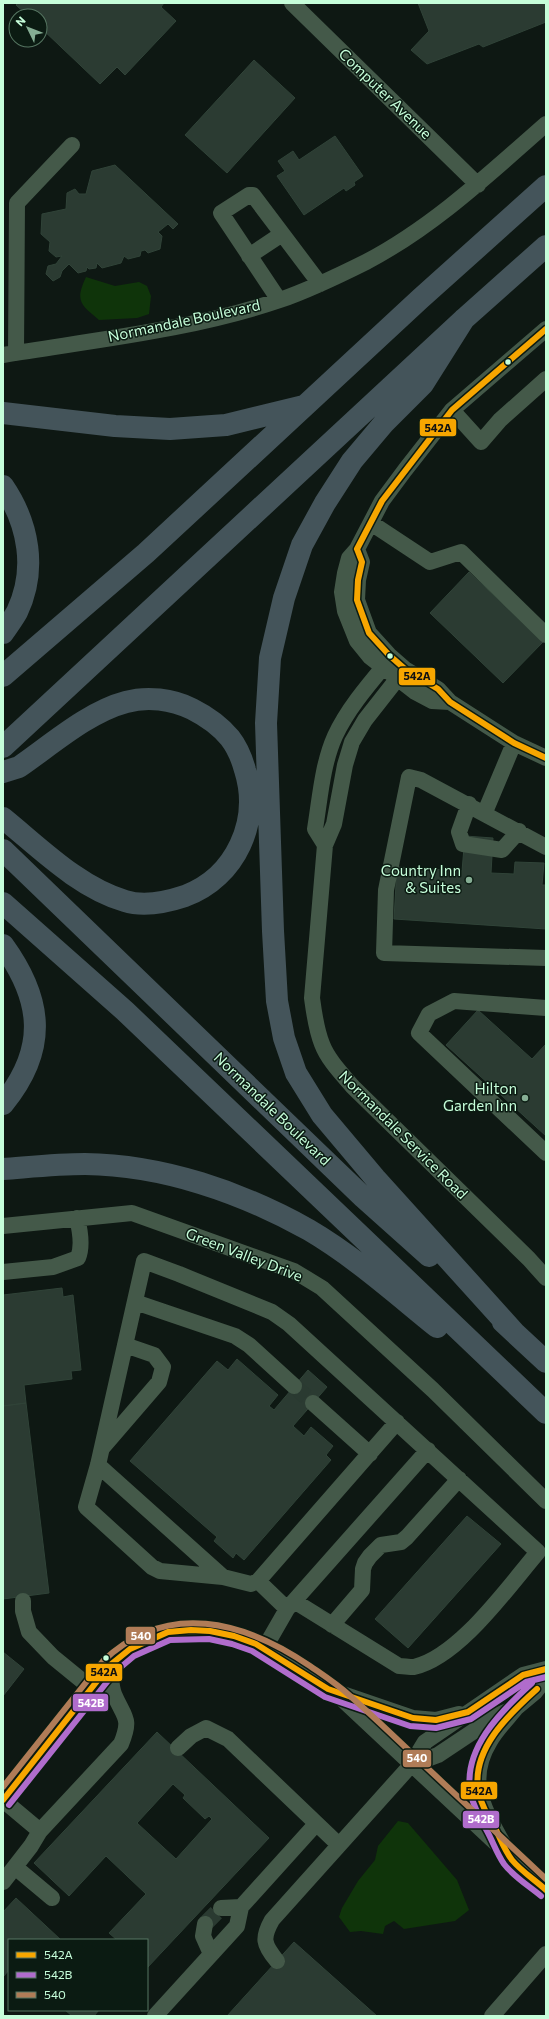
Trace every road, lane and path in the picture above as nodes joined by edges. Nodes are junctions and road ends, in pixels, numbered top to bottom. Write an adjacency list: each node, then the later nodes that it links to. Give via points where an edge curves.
1 (292, 3): 4 (street, Computer Avenue)
2 (546, 124): 4 (street, Normandale Boulevard)
3 (72, 144): 13 (street, via 17,203)
4 (478, 185): 9 (street, Normandale Boulevard, via 416,231 367,262)
5 (546, 186): 15 (highway)
6 (282, 234): 8 (street); 8 (street, via 253,195 224,210 221,213); 9 (street)
7 (546, 246): 11 (highway)
8 (249, 256): 10 (street)
9 (320, 284): 10 (street, Normandale Boulevard)
10 (279, 300): 13 (street, Normandale Boulevard, via 222,316 160,329)
11 (464, 319): 26 (highway); 48 (highway, via 423,384 384,423 357,456 325,503 302,545 284,598 270,658 266,722 273,931 277,1001 284,1038 296,1074 322,1115 375,1178)
12 (546, 329): 16 (street)
13 (9, 354)
14 (546, 379): 16 (street, via 500,420 481,442)
15 (307, 405): 17 (highway, via 226,425 170,429 115,426); 24 (highway, via 146,553)
16 (452, 410): 19 (street, via 382,501)
17 (3, 413)
18 (3, 486): 20 (highway, via 13,501 24,527 29,567 26,588 17,613)
19 (371, 523): 21 (street, via 430,562 461,552); 22 (street, via 357,549 362,562 358,580 358,600 369,633)
20 (3, 633)
21 (546, 635)
22 (387, 662): 23 (street); 33 (street, via 353,705 335,737 325,768 315,829)
23 (401, 674): 25 (street, via 438,689 450,702); 33 (street, Normandale Service Road, via 365,720 352,742 334,824)
24 (3, 676)
25 (514, 743): 27 (street); 30 (street)
26 (3, 747)
27 (546, 758)
28 (11, 769): 31 (highway, via 106,709 147,699 167,701 184,705 201,714 231,739 248,779 250,820 236,855 217,877 192,893 172,900 150,903 126,902 98,890 76,877)
29 (469, 804): 30 (street); 32 (street, via 459,832 463,844 502,850); 38 (street, via 421,780 409,777 386,890 384,954)
30 (484, 812): 32 (street)
31 (3, 818)
32 (519, 831): 34 (street)
33 (325, 845): 46 (street, Normandale Service Road, via 312,998 322,1045 336,1068 353,1087)
34 (546, 847)
35 (3, 850): 48 (highway, Normandale Boulevard, via 363,1197)
36 (3, 903): 53 (highway, Normandale Boulevard, via 125,1011)
37 (3, 945): 40 (highway, via 24,978 32,998 34,1017 30,1060 15,1089)
38 (546, 958)
39 (546, 1008): 41 (street, via 454,1001 429,1014 419,1033)
40 (3, 1104)
41 (546, 1153)
42 (3, 1169): 53 (highway, via 85,1164 147,1170 201,1183 254,1203 310,1231 364,1267)
43 (78, 1218): 44 (street, Green Valley Drive); 45 (street, via 81,1252 78,1258 53,1268); 59 (street, Green Valley Drive, via 132,1213 294,1271 322,1288 433,1390)
44 (3, 1226)
45 (3, 1272)
46 (546, 1278)
47 (135, 1302): 49 (street); 51 (street, via 235,1336 249,1345); 54 (street, via 144,1261 272,1312 309,1341)
48 (514, 1332): 50 (highway, Normandale Boulevard)
49 (125, 1345): 57 (street); 57 (street, via 154,1355 163,1367 162,1375)
50 (546, 1362)
51 (294, 1386)
52 (313, 1403): 56 (street)
53 (546, 1415)
54 (397, 1422): 55 (street); 56 (street)
55 (428, 1450): 58 (street); 63 (street)
56 (370, 1454): 61 (street)
57 (99, 1458): 60 (street); 60 (street, via 86,1507 152,1567)
58 (459, 1479): 64 (street, via 407,1537 401,1542 381,1545 370,1556 363,1569 362,1590); 64 (street, via 538,1552 469,1633 431,1660 413,1667 399,1666)
59 (546, 1501)
60 (222, 1577): 61 (street, via 251,1584)
61 (258, 1581): 63 (street)
62 (23, 1601): 69 (street, via 29,1632 52,1657)
63 (291, 1605): 64 (street); 65 (street)
64 (332, 1625)
65 (264, 1649): 66 (street, via 234,1636 210,1631 168,1632 130,1649); 70 (street)
66 (109, 1666): 69 (street); 77 (street, via 114,1694 124,1710 127,1728 121,1744)
67 (546, 1669): 72 (street, via 523,1675)
68 (546, 1678): 71 (street, via 535,1692)
69 (91, 1688): 75 (street)
70 (328, 1689): 72 (street, via 414,1718 436,1720); 74 (street)
71 (517, 1707): 74 (street, via 498,1715 438,1755); 79 (street, via 490,1740 479,1766 478,1779 484,1808)
72 (468, 1712): 74 (street, via 425,1742)
73 (178, 1748): 76 (street, via 191,1736 206,1728 228,1739)
74 (411, 1765): 78 (street); 79 (street)
75 (3, 1800): 77 (street)
76 (316, 1824): 78 (street); 84 (street)
77 (40, 1831): 80 (street)
78 (339, 1845): 89 (street, via 266,1930 266,1948)
79 (511, 1859): 82 (street)
80 (15, 1867): 81 (street); 83 (street)
81 (3, 1882)
82 (546, 1890)
83 (52, 1898)
84 (241, 1906): 85 (street); 87 (street, via 237,1926)
85 (221, 1908)
86 (205, 1924): 87 (street, via 203,1936)
87 (211, 1954): 90 (street)
88 (546, 1954): 91 (street)
89 (277, 1961)
90 (155, 2016)
91 (492, 2016)

